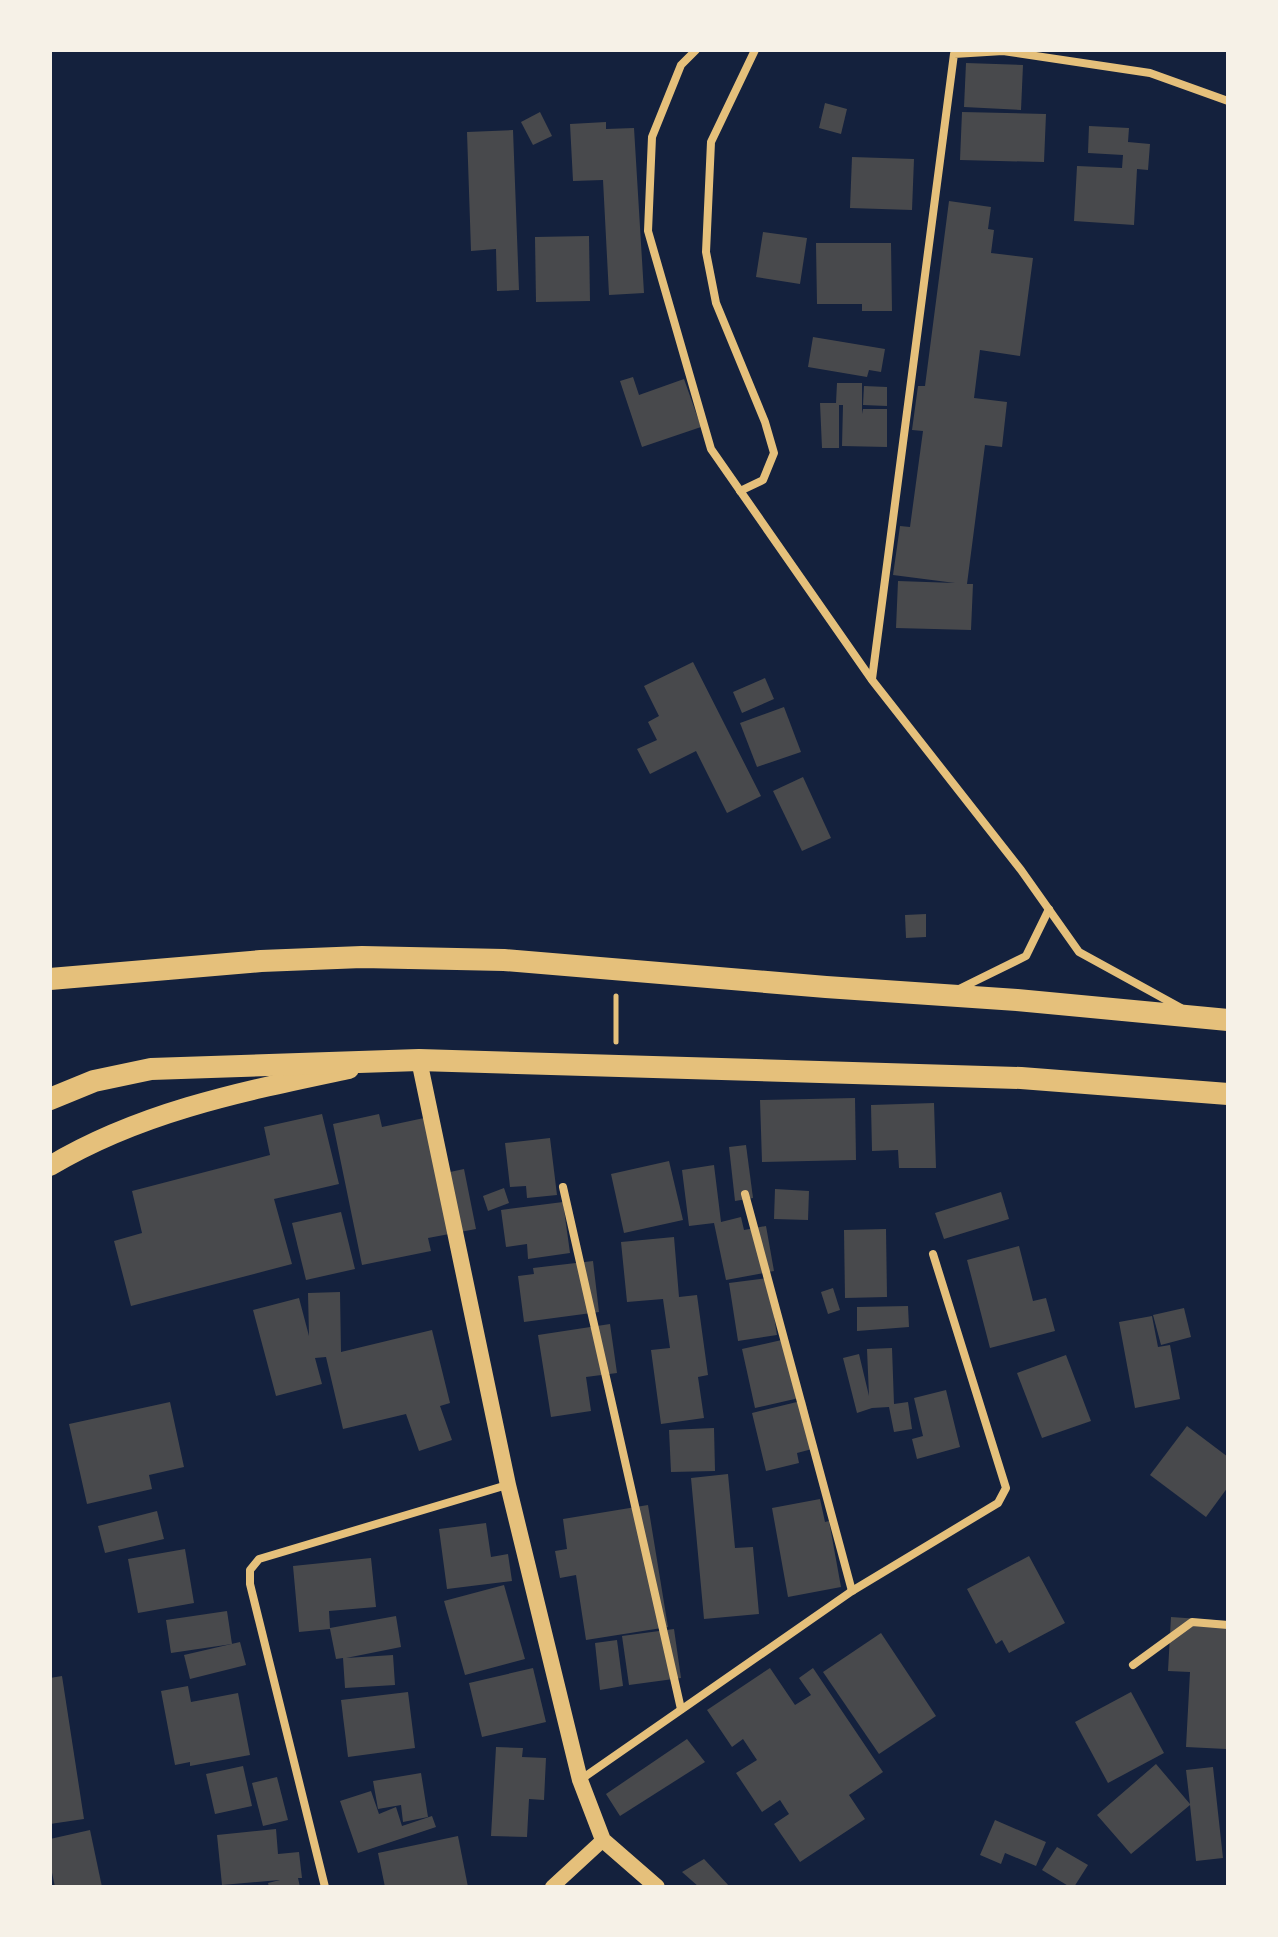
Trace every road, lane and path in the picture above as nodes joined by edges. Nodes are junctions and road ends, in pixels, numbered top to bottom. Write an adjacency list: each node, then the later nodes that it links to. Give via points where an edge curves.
1 (696, 50): 4 (street, via 681,65 652,137 648,231 711,449)
2 (755, 50): 4 (street, via 711,142 706,252 716,303 774,453 763,480)
3 (1228, 101): 5 (street, via 1150,73 1003,51 954,54)
4 (740, 491): 5 (street)
5 (872, 680): 6 (street)
6 (1049, 909): 9 (street, via 1026,956); 10 (street, via 1079,952)
7 (50, 979): 9 (highway, via 261,961 414,957)
8 (616, 985): 12 (path)
9 (946, 995): 10 (highway)
10 (1199, 1018): 11 (highway)
11 (1228, 1020)
12 (616, 1045)
13 (419, 1060): 14 (highway); 15 (highway, via 1021,1078); 21 (main road)
14 (389, 1061): 16 (highway, via 151,1069 94,1081); 17 (main road, via 230,1094 137,1122)
15 (1228, 1094)
16 (50, 1099)
17 (50, 1166)
18 (563, 1187): 25 (street)
19 (745, 1194): 22 (street)
20 (933, 1254): 22 (street, via 1006,1488 998,1503)
21 (508, 1485): 26 (main road); 28 (street, via 259,1559 250,1570)
22 (852, 1591): 25 (street)
23 (1228, 1625): 24 (street, via 1192,1622)
24 (1133, 1665)
25 (681, 1709): 26 (street)
26 (580, 1780): 27 (main road)
27 (603, 1840): 29 (street); 30 (main road)
28 (325, 1887)
29 (552, 1887)
30 (657, 1887)

